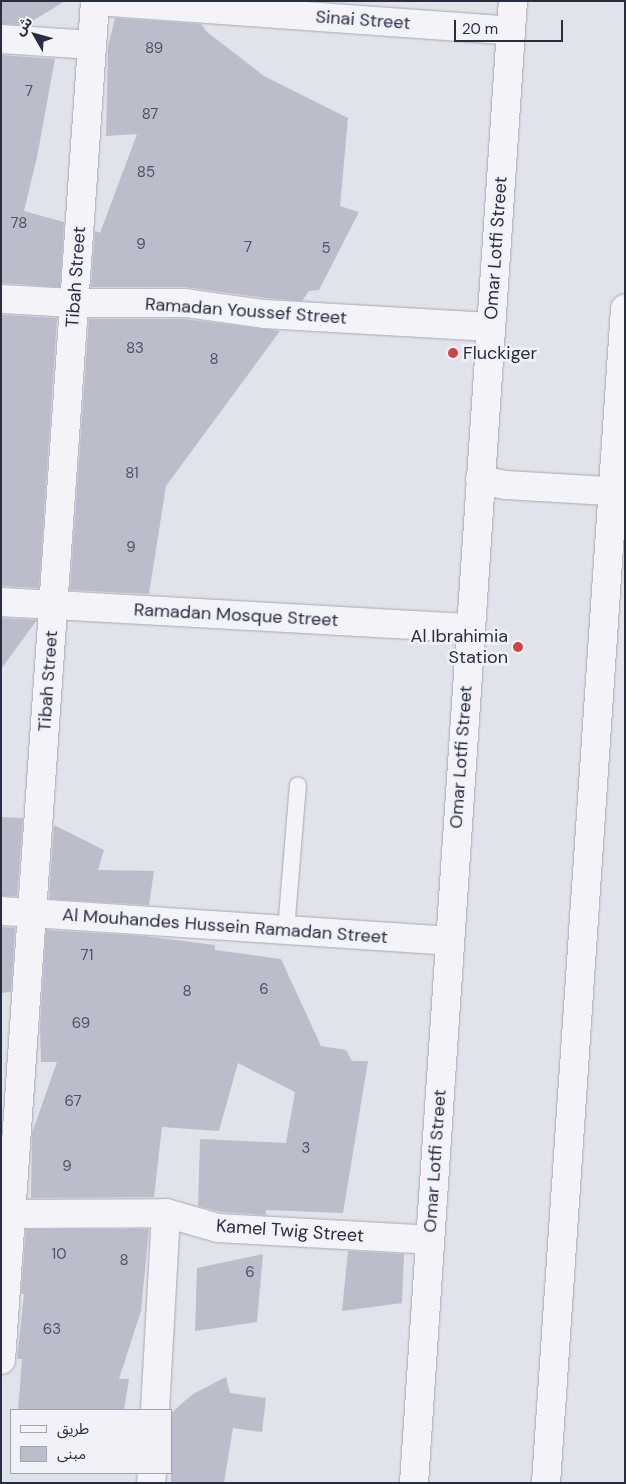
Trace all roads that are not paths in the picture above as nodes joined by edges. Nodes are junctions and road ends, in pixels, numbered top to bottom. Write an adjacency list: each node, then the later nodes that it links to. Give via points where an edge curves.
1 (95, 1): 3 (street, Sinai Street); 5 (street, Tibah Street)
2 (513, 1): 3 (street, Omar Lotfi Street)
3 (511, 31): 9 (street, Omar Lotfi Street)
4 (1, 39): 5 (street)
5 (92, 45): 7 (street, Tibah Street)
6 (1, 299): 7 (street, Ramadan Youssef Street)
7 (74, 303): 9 (street, Ramadan Youssef Street, via 185,303 264,314); 13 (street, Tibah Street)
8 (625, 309): 11 (street)
9 (491, 327): 10 (street, Omar Lotfi Street)
10 (480, 480): 11 (street, via 506,485); 14 (street, Omar Lotfi Street)
11 (619, 491): 26 (street)
12 (1, 602): 13 (street, Ramadan Mosque Street)
13 (53, 605): 14 (street, Ramadan Mosque Street); 17 (street, Tibah Street)
14 (470, 628): 19 (street, Omar Lotfi Street)
15 (298, 785): 18 (lane)
16 (1, 910): 17 (street, Al Mouhandes Hussein Ramadan Street)
17 (32, 913): 18 (street, Al Mouhandes Hussein Ramadan Street); 21 (street, Tibah Street)
18 (286, 930): 19 (street, Al Mouhandes Hussein Ramadan Street)
19 (449, 941): 22 (street, Omar Lotfi Street)
20 (166, 1213): 21 (street, Kamel Twig Street); 22 (street, Kamel Twig Street, via 218,1228); 24 (street)
21 (6, 1214): 23 (street, Tibah Street)
22 (430, 1240): 25 (street, Omar Lotfi Street)
23 (1, 1360)
24 (155, 1409)
25 (414, 1483)
26 (546, 1483)

